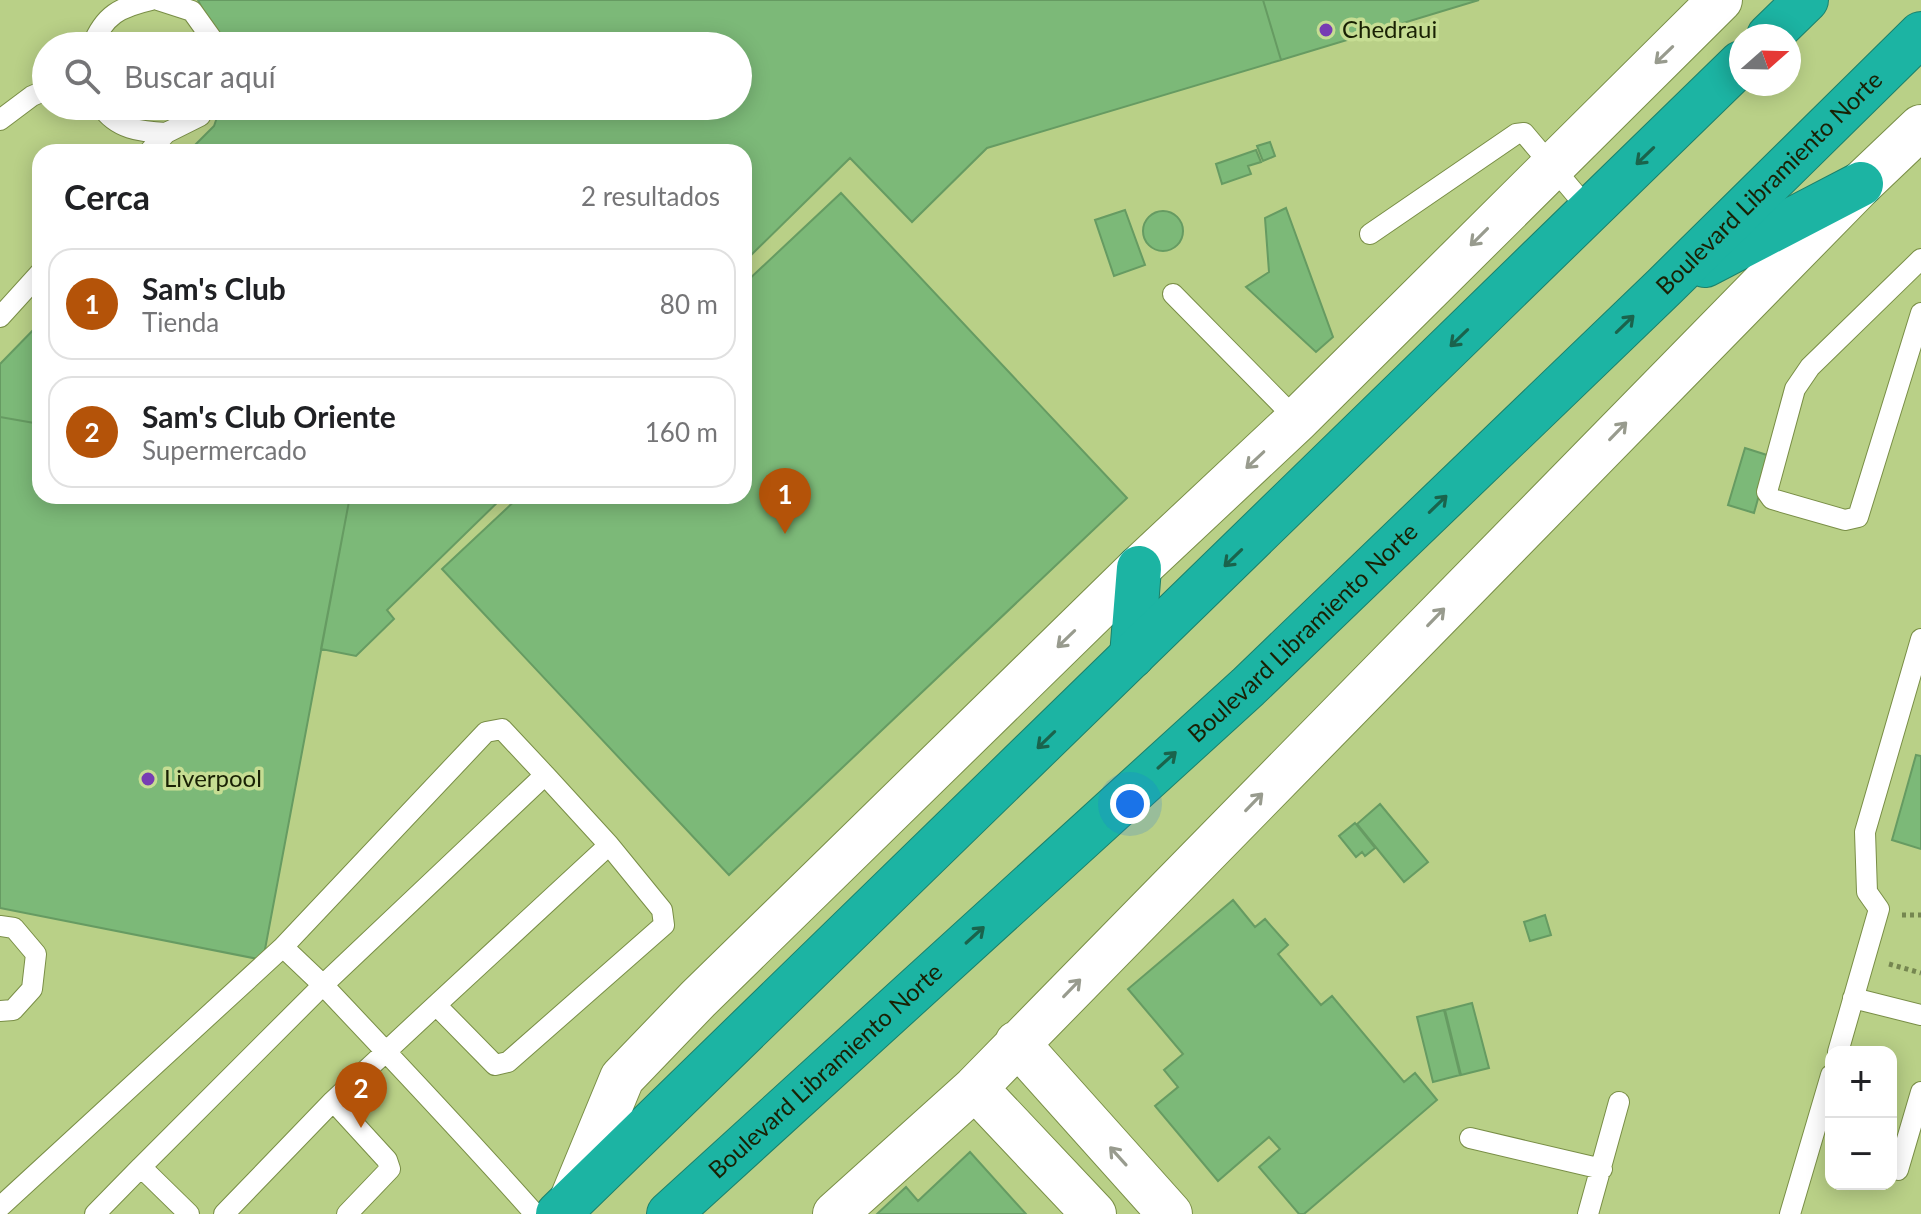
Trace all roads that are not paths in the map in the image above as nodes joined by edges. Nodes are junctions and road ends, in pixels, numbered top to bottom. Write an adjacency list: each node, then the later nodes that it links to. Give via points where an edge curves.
1 (151, 0): 6 (lane, via 124,6)
2 (158, 0): 7 (lane, via 192,11)
3 (1720, 0): 17 (street, one-way to 17)
4 (1806, 0): 5 (highway)
5 (1781, 24)
6 (98, 32)
7 (208, 32)
8 (1921, 34): 23 (highway, Boulevard Libramiento Norte)
9 (1729, 75): 19 (highway, one-way to 19)
10 (32, 96): 11 (lane)
11 (0, 120)
12 (115, 120): 15 (lane, via 134,131)
13 (192, 120): 15 (lane)
14 (1921, 127): 18 (street)
15 (166, 133): 16 (lane)
16 (156, 144)
17 (1552, 165): 19 (lane); 20 (lane, via 1524,133 1516,134); 27 (street, one-way to 27)
18 (1861, 184): 23 (highway); 41 (street, one-way to 18)
19 (1589, 210): 30 (highway, one-way to 30)
20 (1370, 234)
21 (1921, 259): 25 (lane, via 1810,367 1795,389 1767,492 1772,499 1845,520 1858,517)
22 (32, 282): 26 (lane)
23 (1664, 287): 38 (highway, Boulevard Libramiento Norte, one-way to 23, via 1248,687)
24 (1173, 294): 27 (lane)
25 (1921, 313)
26 (0, 317)
27 (1297, 420): 28 (street, one-way to 28)
28 (1139, 568): 30 (highway); 54 (street, one-way to 54, via 622,1078)
29 (1921, 639): 36 (lane, via 1865,832 1867,892 1879,909)
30 (1132, 656): 54 (highway, one-way to 54)
31 (545, 775): 32 (lane); 34 (lane, via 502,729 486,732); 35 (lane)
32 (609, 845): 37 (lane); 37 (lane, via 662,910 664,925 508,1062 495,1065)
33 (0, 926): 39 (lane, via 14,928 36,954 32,989 13,1010)
34 (283, 947): 35 (lane); 53 (lane)
35 (323, 985): 43 (lane); 50 (lane)
36 (1853, 998): 40 (lane); 42 (lane)
37 (436, 1005): 43 (lane)
38 (893, 1010): 59 (highway, Boulevard Libramiento Norte); 60 (highway, via 790,1140)
39 (0, 1011)
40 (1921, 1015)
41 (1017, 1043): 44 (street); 63 (street, one-way to 41)
42 (1840, 1046)
43 (386, 1051): 47 (lane); 54 (lane)
44 (975, 1088): 61 (street); 62 (street)
45 (1921, 1092): 52 (lane)
46 (1825, 1095): 65 (lane)
47 (333, 1101): 57 (lane); 58 (lane, via 390,1169)
48 (1619, 1102): 51 (lane)
49 (1470, 1138): 51 (lane)
50 (141, 1167): 55 (lane); 56 (lane)
51 (1602, 1169): 64 (lane)
52 (1898, 1170)
53 (0, 1207)
54 (555, 1209)
55 (95, 1214)
56 (189, 1214)
57 (224, 1214)
58 (347, 1214)
59 (669, 1214)
60 (713, 1214)
61 (835, 1214)
62 (1094, 1214)
63 (1170, 1214)
64 (1588, 1214)
65 (1790, 1214)

